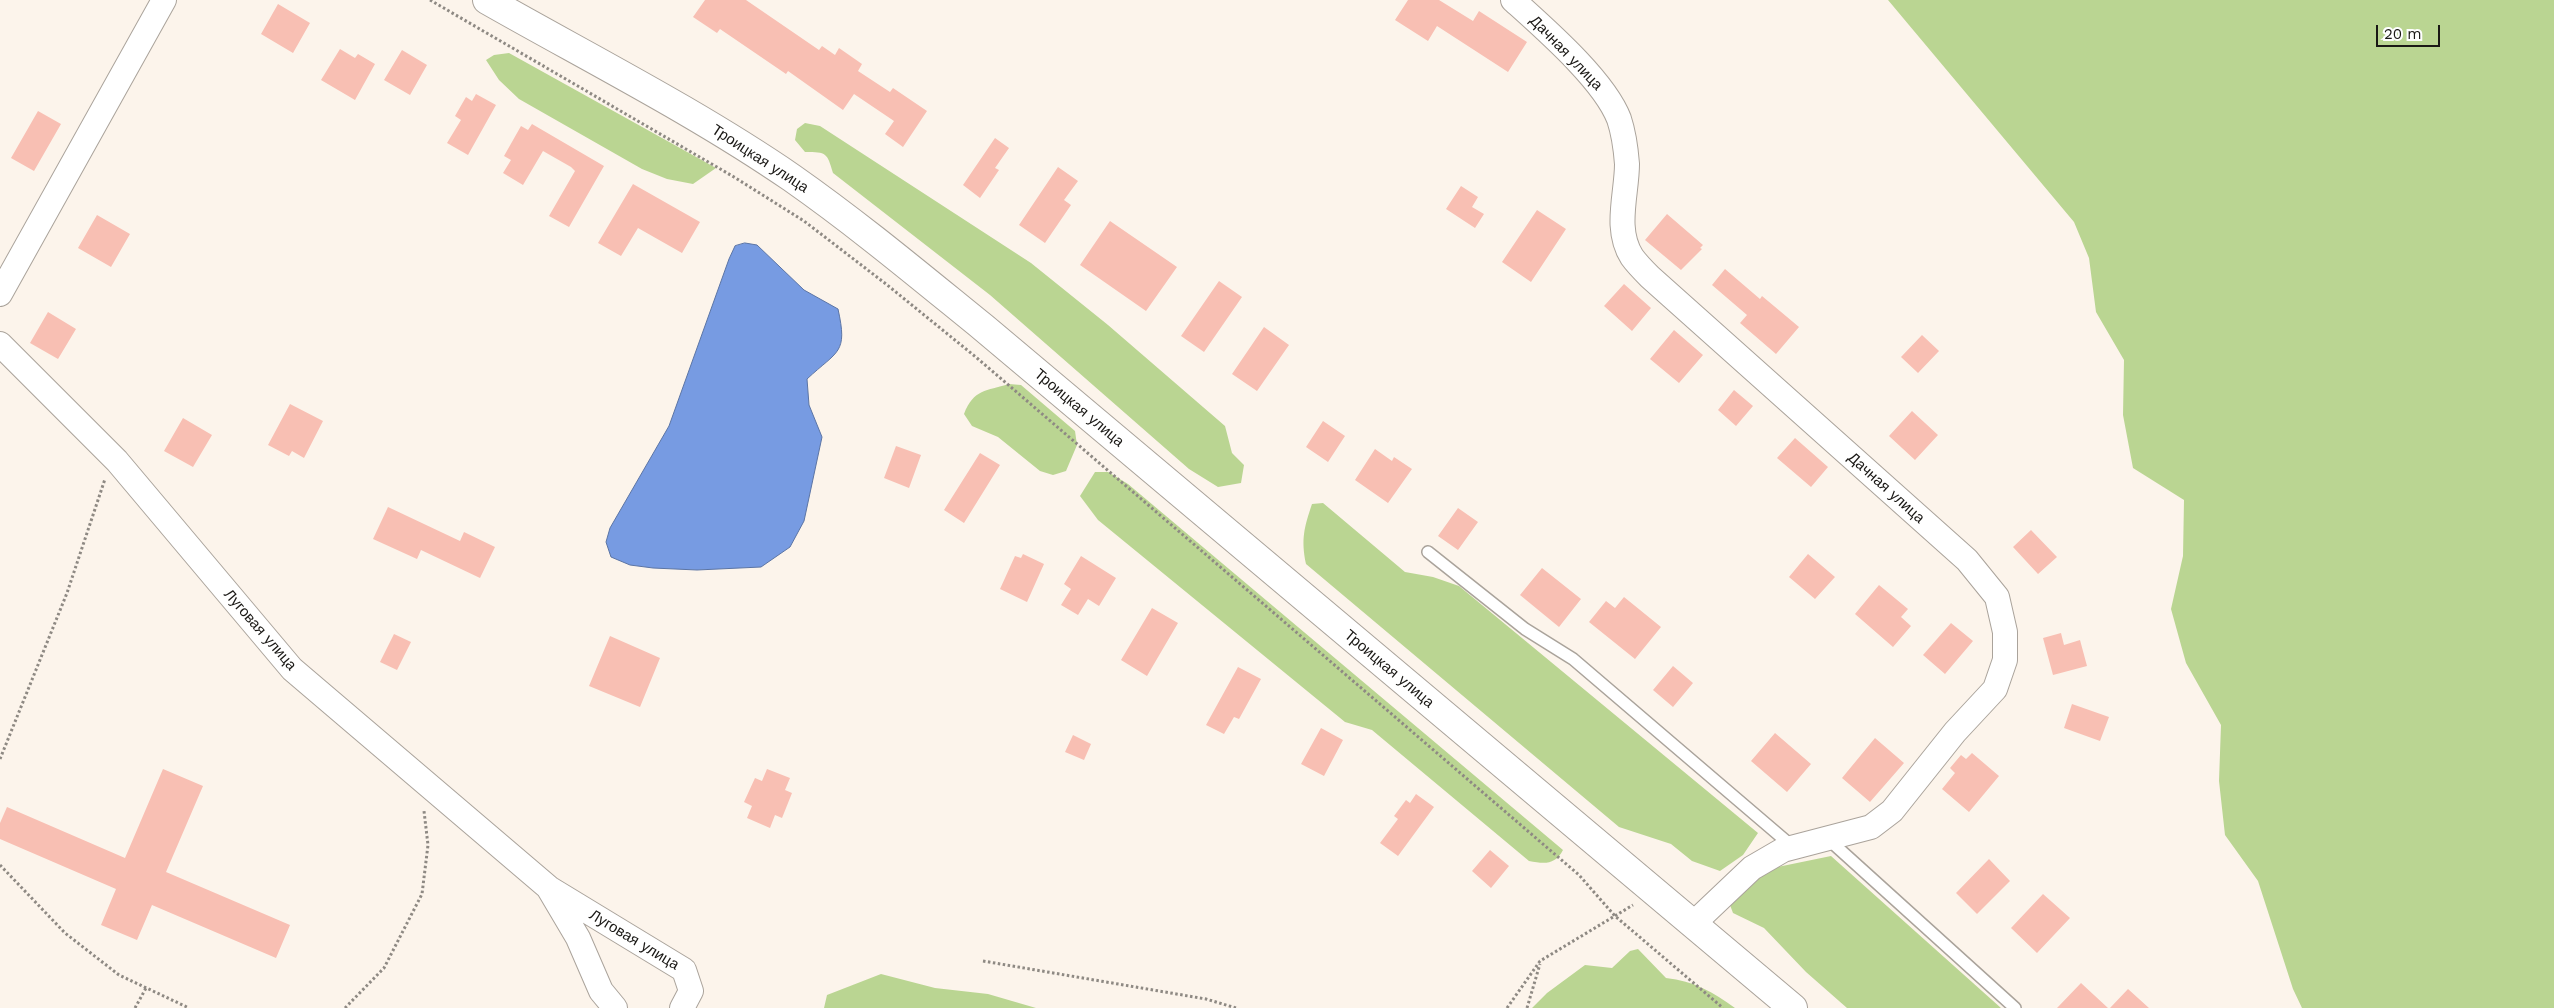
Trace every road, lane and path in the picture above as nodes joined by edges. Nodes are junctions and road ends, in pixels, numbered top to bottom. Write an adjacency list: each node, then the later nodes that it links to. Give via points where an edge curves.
1 (164, 0): 5 (street)
2 (430, 0): 16 (path, via 734,177 804,221 886,284 992,371 1579,875)
3 (488, 0): 15 (main road, Троицкая улица, via 792,178 876,240)
4 (1514, 0): 11 (street, Дачная улица, via 1604,91 1619,120 1627,163 1622,203 1625,240 1632,257 1650,277 1967,560 1997,597 2005,632 2005,660 1995,689 1955,732 1892,811 1871,827)
5 (0, 294)
6 (0, 344): 7 (street, Луговая улица)
7 (112, 456): 9 (path, via 68,593); 10 (street, Луговая улица, via 292,669)
8 (1428, 552): 12 (lane, via 1524,629 1573,659)
9 (0, 759)
10 (420, 778): 14 (street, Луговая улица); 23 (path, via 428,844 422,894 384,968)
11 (1826, 837): 12 (street, Дачная улица); 31 (lane)
12 (1794, 847): 17 (street, Дачная улица, via 1752,868)
13 (0, 865): 20 (path, via 65,933 119,975)
14 (549, 888): 24 (street, Луговая улица, via 578,938 601,991); 25 (street, Луговая улица, via 684,970 691,991)
15 (1655, 892): 16 (path); 17 (main road, Троицкая улица)
16 (1615, 916): 19 (path); 29 (path)
17 (1693, 924): 30 (main road, Троицкая улица)
18 (983, 961): 26 (path, via 1206,999)
19 (1540, 962): 27 (path); 28 (path)
20 (146, 988): 21 (path); 22 (path)
21 (135, 1008)
22 (189, 1008)
23 (345, 1008)
24 (615, 1008)
25 (682, 1008)
26 (1236, 1008)
27 (1507, 1008)
28 (1527, 1008)
29 (1723, 1008)
30 (1792, 1008)
31 (2015, 1008)

